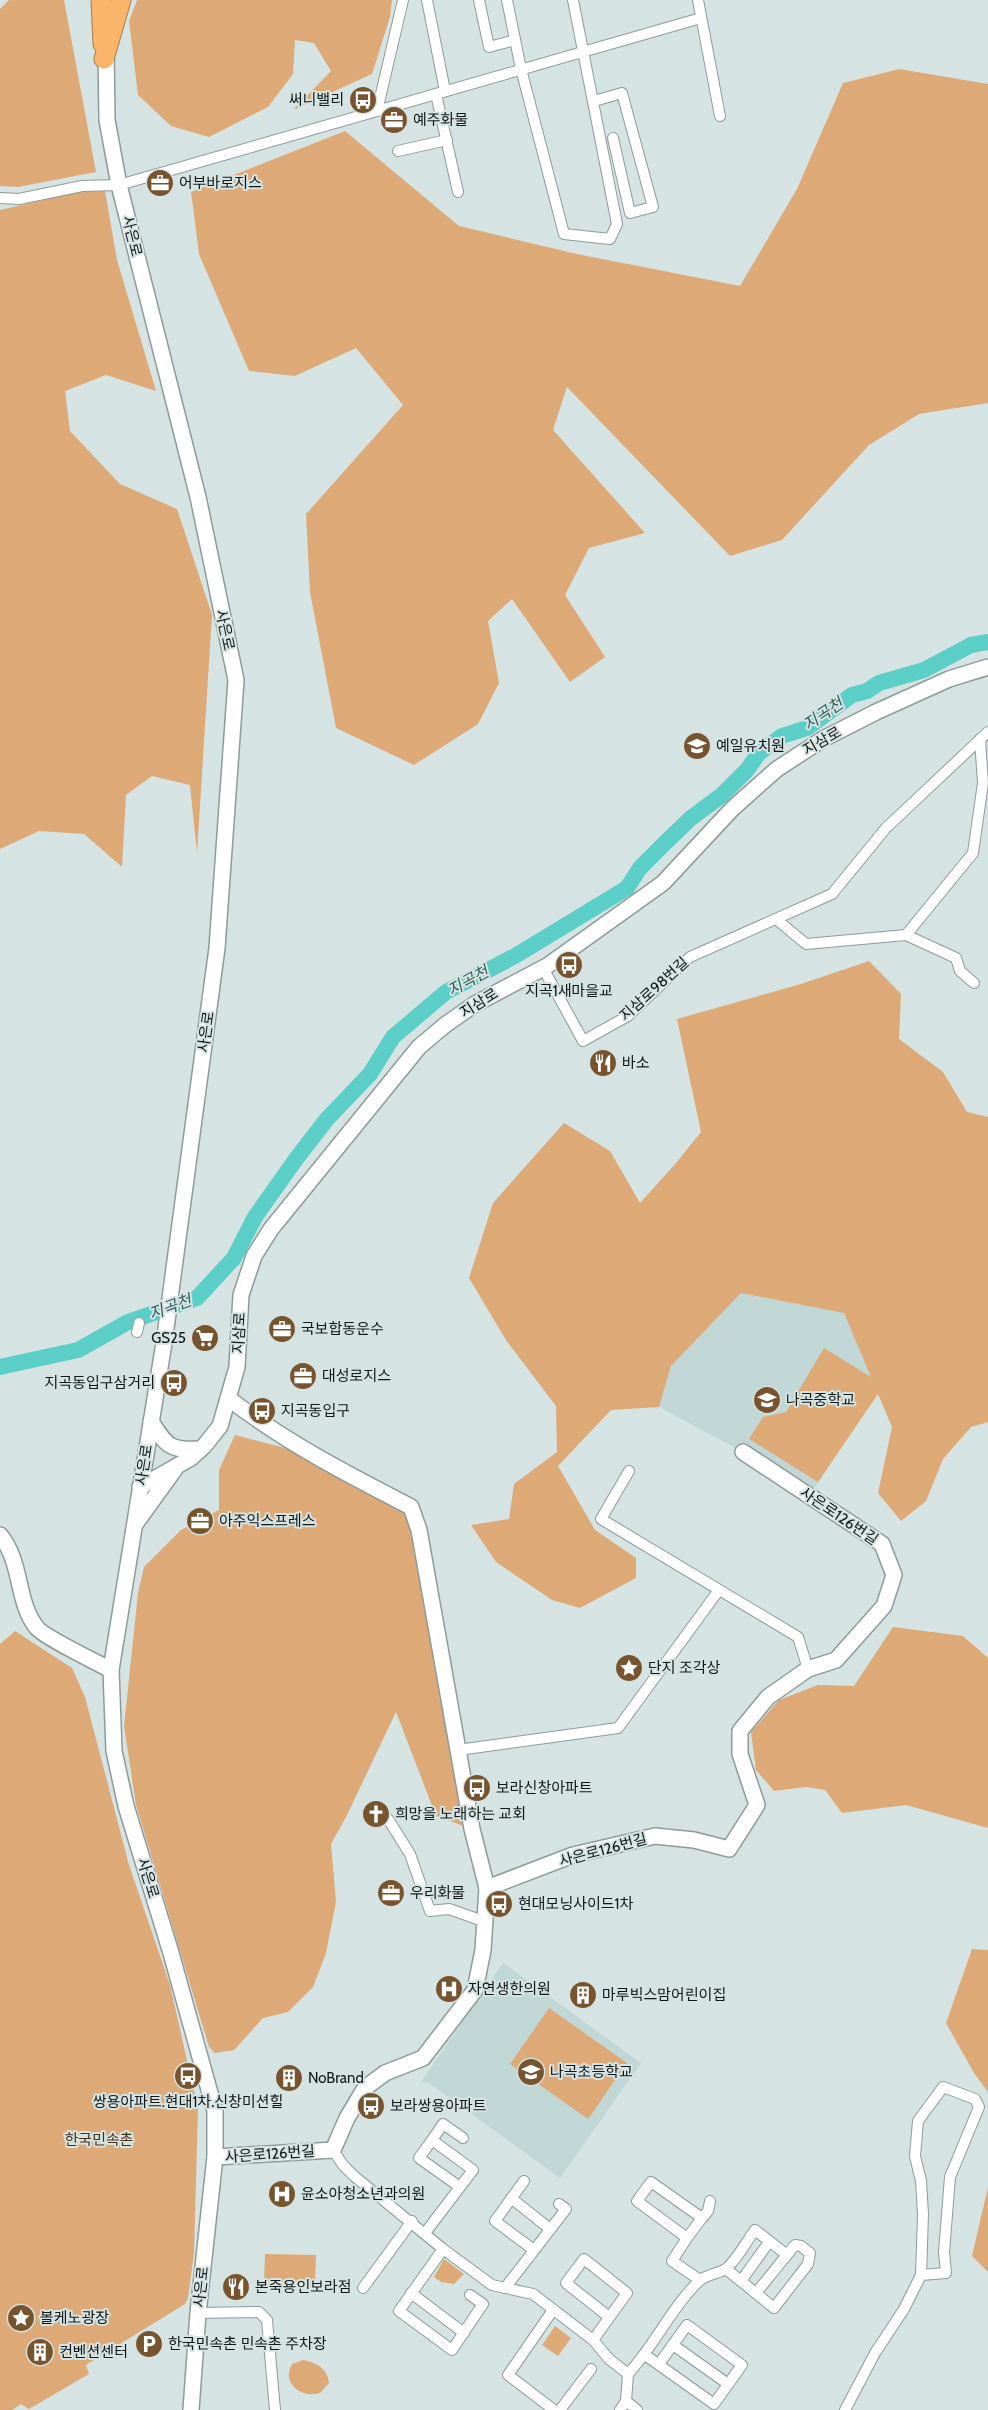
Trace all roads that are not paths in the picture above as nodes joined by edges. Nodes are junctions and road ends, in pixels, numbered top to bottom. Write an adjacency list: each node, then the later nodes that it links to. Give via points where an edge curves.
1 (101, 0): 13 (highway)
2 (112, 0): 13 (street, 사은로)
3 (121, 0): 13 (highway)
4 (403, 0): 17 (street)
5 (426, 0): 15 (street)
6 (479, 0): 11 (street, via 489,46)
7 (507, 0): 11 (street)
8 (573, 0): 12 (street)
9 (698, 0): 10 (street)
10 (701, 18): 12 (street); 18 (street)
11 (515, 40): 14 (street)
12 (585, 51): 14 (street); 16 (street)
13 (104, 59): 22 (street, 사은로, via 106,120)
14 (521, 69): 15 (street); 16 (street, via 564,234 610,238 617,224)
15 (441, 93): 17 (street); 20 (street)
16 (594, 101): 19 (street, via 622,93 653,207 630,213)
17 (377, 111): 22 (street)
18 (720, 116)
19 (613, 138)
20 (447, 140): 21 (street); 23 (street)
21 (398, 151)
22 (120, 186): 24 (street, via 82,186 19,199); 34 (street, 사은로, via 198,497 236,680 217,948)
23 (458, 192)
24 (0, 198)
25 (988, 667): 31 (street, 지삼로, via 876,712 823,738 777,769 732,809 663,884)
26 (988, 732): 27 (street, 지삼로98번길)
27 (980, 739): 28 (street); 29 (street, 지삼로98번길, via 886,828 832,894)
28 (985, 785): 30 (street, via 972,853)
29 (776, 919): 30 (street, via 806,944); 31 (street, 지삼로98번길, via 690,957 628,1016 583,1041)
30 (906, 935): 32 (street, via 956,958 960,971)
31 (543, 968): 33 (street, 지삼로, via 476,1004 419,1047 271,1229 254,1256 241,1295 237,1368)
32 (974, 984)
33 (228, 1398): 35 (street, 지삼로, via 220,1426); 45 (street, via 264,1426 310,1454 411,1507 419,1530)
34 (152, 1421): 35 (street, via 167,1445 183,1450); 39 (street, 사은로)
35 (201, 1449): 37 (street, 지삼로)
36 (743, 1452): 43 (street, 사은로126번길, via 882,1544 894,1575 884,1606 836,1660)
37 (176, 1468): 39 (street, 지삼로); 40 (street)
38 (629, 1471): 42 (street, via 601,1519)
39 (140, 1487): 40 (street, 사은로)
40 (135, 1524): 44 (street, 사은로)
41 (0, 1535): 44 (street, via 11,1552 24,1602 37,1629)
42 (719, 1590): 43 (street, via 798,1638); 45 (street, via 618,1728)
43 (808, 1668): 47 (street, 사은로126번길, via 768,1697 740,1731 740,1754 757,1805 729,1849 694,1840 655,1836 573,1855)
44 (111, 1670): 52 (street, 사은로, via 114,1751 126,1806 215,2111)
45 (458, 1750): 47 (street, via 472,1829)
46 (388, 1819): 48 (street, via 410,1854 430,1911 449,1909)
47 (487, 1888): 48 (street, 사은로126번길)
48 (486, 1922): 51 (street, 사은로126번길, via 475,1990 423,2058 385,2072 366,2088 346,2118)
49 (463, 2138): 50 (street, via 443,2124)
50 (432, 2140): 54 (street, via 473,2170); 54 (street, via 419,2158)
51 (333, 2150): 52 (street, 사은로126번길); 59 (street, via 354,2176)
52 (215, 2157): 77 (street, 사은로)
53 (524, 2180): 55 (street)
54 (460, 2187): 61 (street)
55 (511, 2198): 60 (street); 65 (street, via 495,2221)
56 (710, 2202): 58 (street)
57 (559, 2204): 60 (street, via 566,2209)
58 (702, 2218): 62 (street); 62 (street, via 651,2182 637,2201)
59 (412, 2221): 61 (street); 71 (street)
60 (550, 2229): 65 (street)
61 (425, 2232): 64 (street)
62 (687, 2238): 69 (street, via 672,2261)
63 (770, 2242): 66 (street); 67 (street, via 755,2230); 70 (street)
64 (443, 2249): 72 (street, via 492,2285); 73 (street)
65 (534, 2250): 72 (street)
66 (787, 2255): 74 (street); 74 (street, via 795,2244 810,2253 808,2264 774,2308)
67 (726, 2269): 69 (street); 70 (street)
68 (921, 2275): 68 (street, via 923,2214 921,2181 915,2156 918,2121 943,2087 975,2099 979,2107 950,2177 944,2252 946,2273); 93 (street)
69 (700, 2280): 82 (street)
70 (741, 2281): 74 (street)
71 (363, 2288)
72 (505, 2288): 76 (street, via 534,2294)
73 (411, 2293): 79 (street); 79 (street, via 398,2312 452,2350)
74 (756, 2293)
75 (470, 2295): 79 (street, via 483,2304)
76 (553, 2310): 80 (street); 90 (street, via 508,2375)
77 (198, 2314): 88 (street, 사은로); 89 (street, via 259,2312 267,2320)
78 (609, 2317): 78 (street, via 627,2292 584,2258 566,2283); 80 (street)
79 (464, 2332)
80 (593, 2340): 85 (street)
81 (673, 2345): 83 (street); 86 (street); 86 (street, via 687,2325 703,2336 742,2365)
82 (645, 2355): 83 (street); 85 (street)
83 (659, 2364): 86 (street, via 714,2404)
84 (591, 2369): 91 (street)
85 (628, 2374): 87 (street)
86 (728, 2384)
87 (623, 2406): 92 (street)
88 (191, 2410)
89 (275, 2410)
90 (554, 2410)
91 (560, 2410)
92 (637, 2410)
93 (845, 2410)

